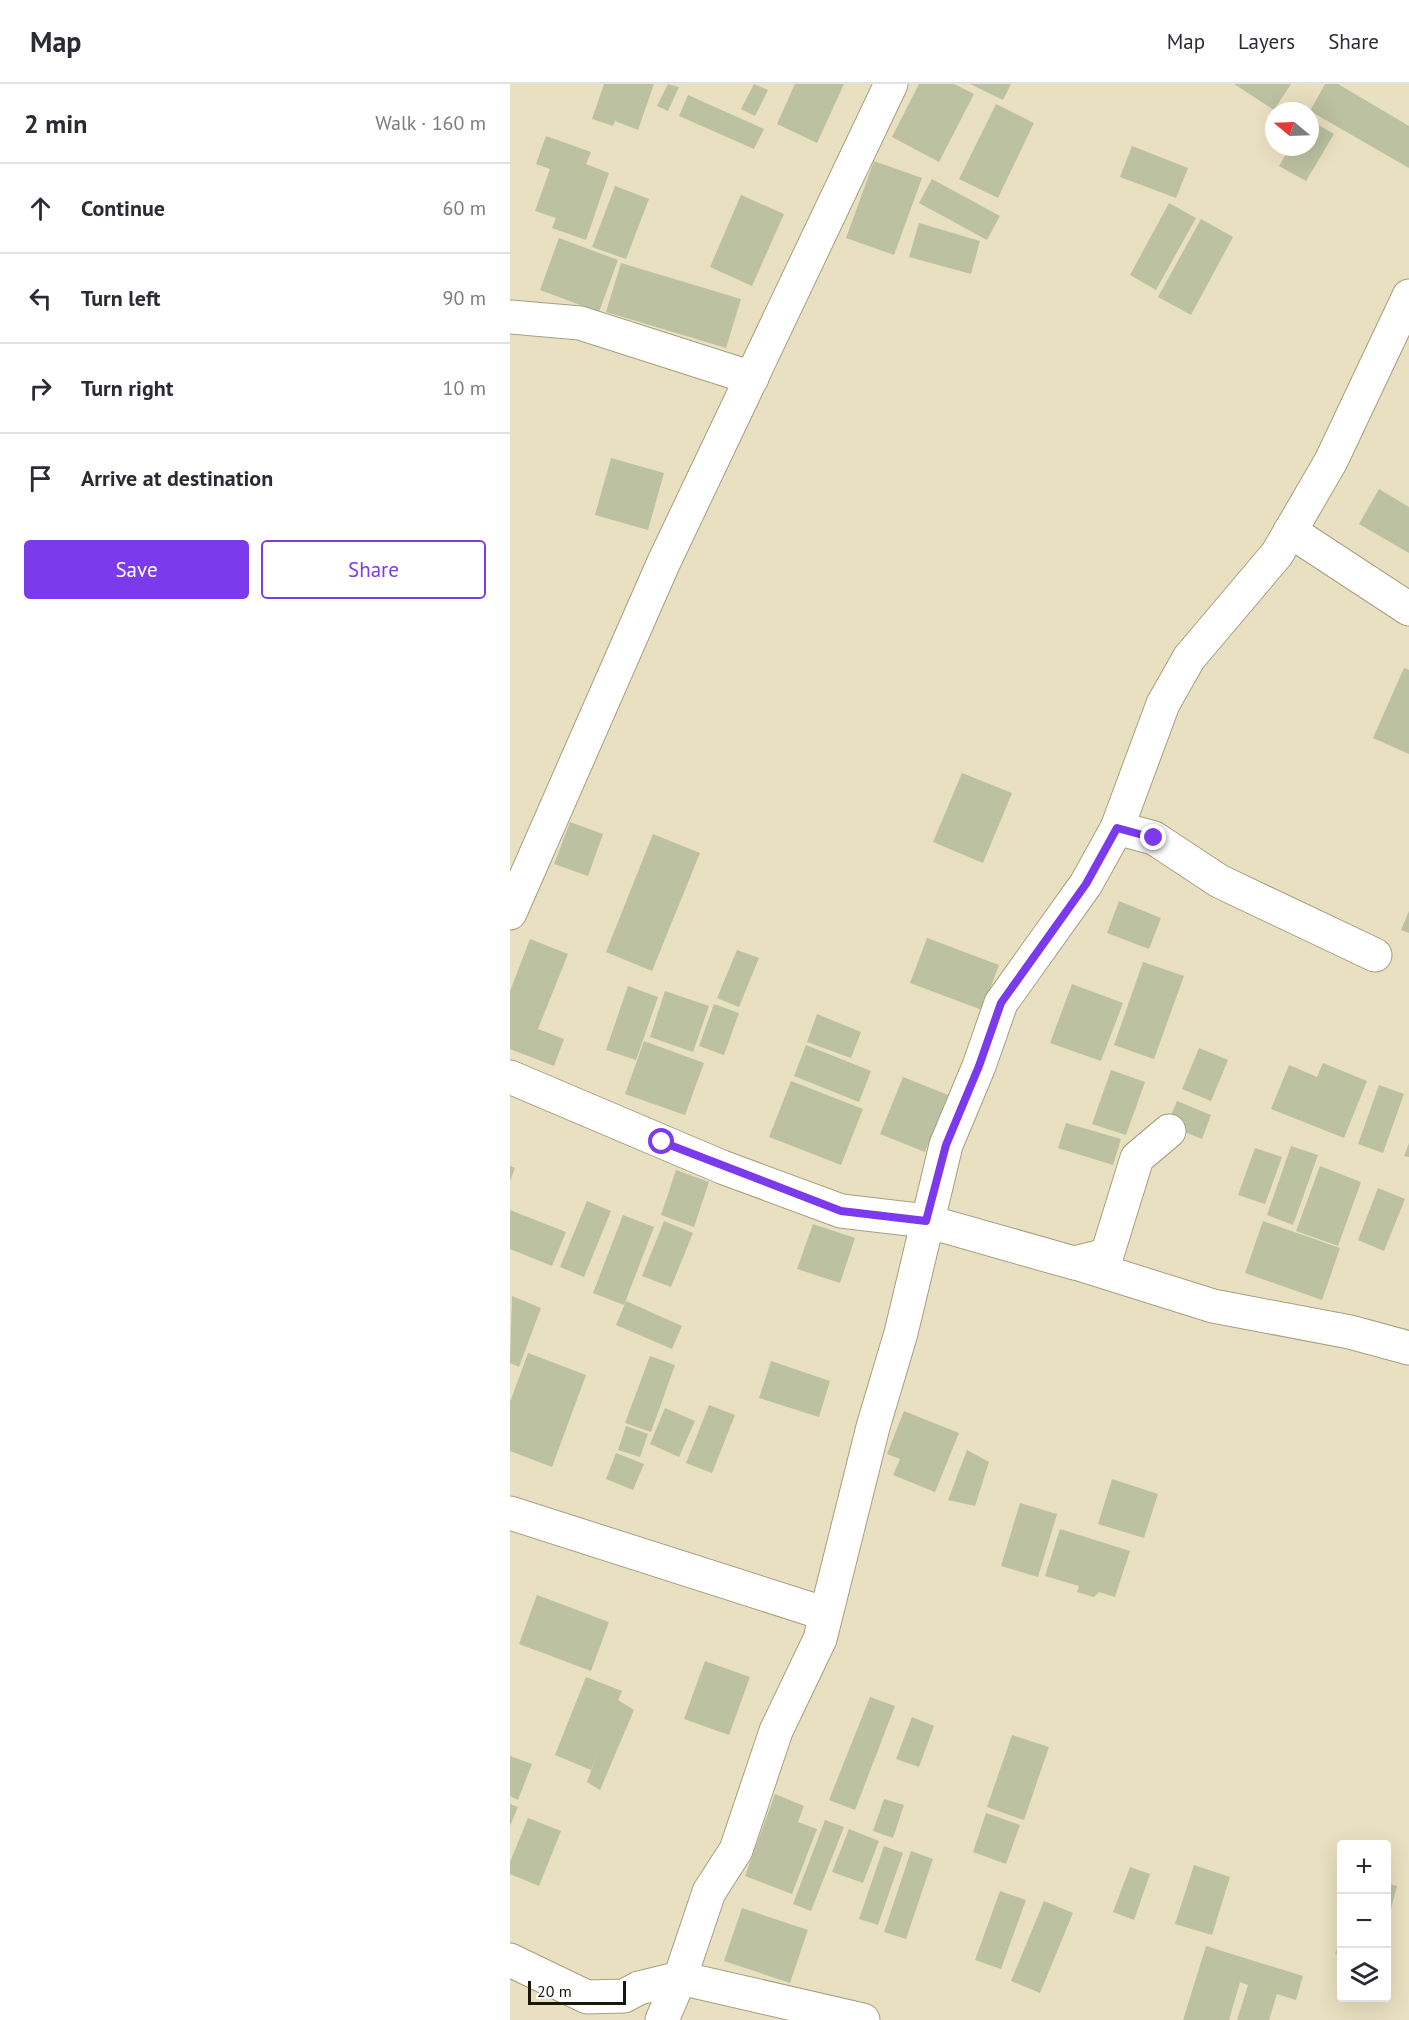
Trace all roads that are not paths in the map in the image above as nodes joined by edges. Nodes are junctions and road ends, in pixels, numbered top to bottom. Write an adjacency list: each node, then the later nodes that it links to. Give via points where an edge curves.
1 (891, 84): 4 (street)
2 (1409, 296): 5 (street, via 1331,461)
3 (510, 317): 4 (street, via 580,323)
4 (752, 378): 8 (street, via 663,564)
5 (1290, 531): 6 (street); 7 (street, via 1277,554 1190,658 1163,704)
6 (1409, 609)
7 (1117, 828): 9 (street, via 1154,838 1219,881); 12 (street, via 1086,884 1001,1003 946,1145)
8 (510, 913)
9 (1375, 955)
10 (510, 1077): 12 (street, via 722,1167 841,1211)
11 (1169, 1131): 13 (street, via 1137,1158 1107,1255)
12 (926, 1221): 13 (street); 16 (street, via 901,1333)
13 (1074, 1263): 14 (street, via 1213,1306 1350,1332)
14 (1409, 1348)
15 (510, 1513): 16 (street)
16 (826, 1614): 18 (street, via 820,1639 776,1731 736,1850 709,1892)
17 (510, 1960): 19 (street)
18 (680, 1978): 19 (street, via 639,1988 624,1996); 21 (street); 22 (street)
19 (587, 1997): 20 (street)
20 (622, 2020)
21 (662, 2020)
22 (864, 2020)

